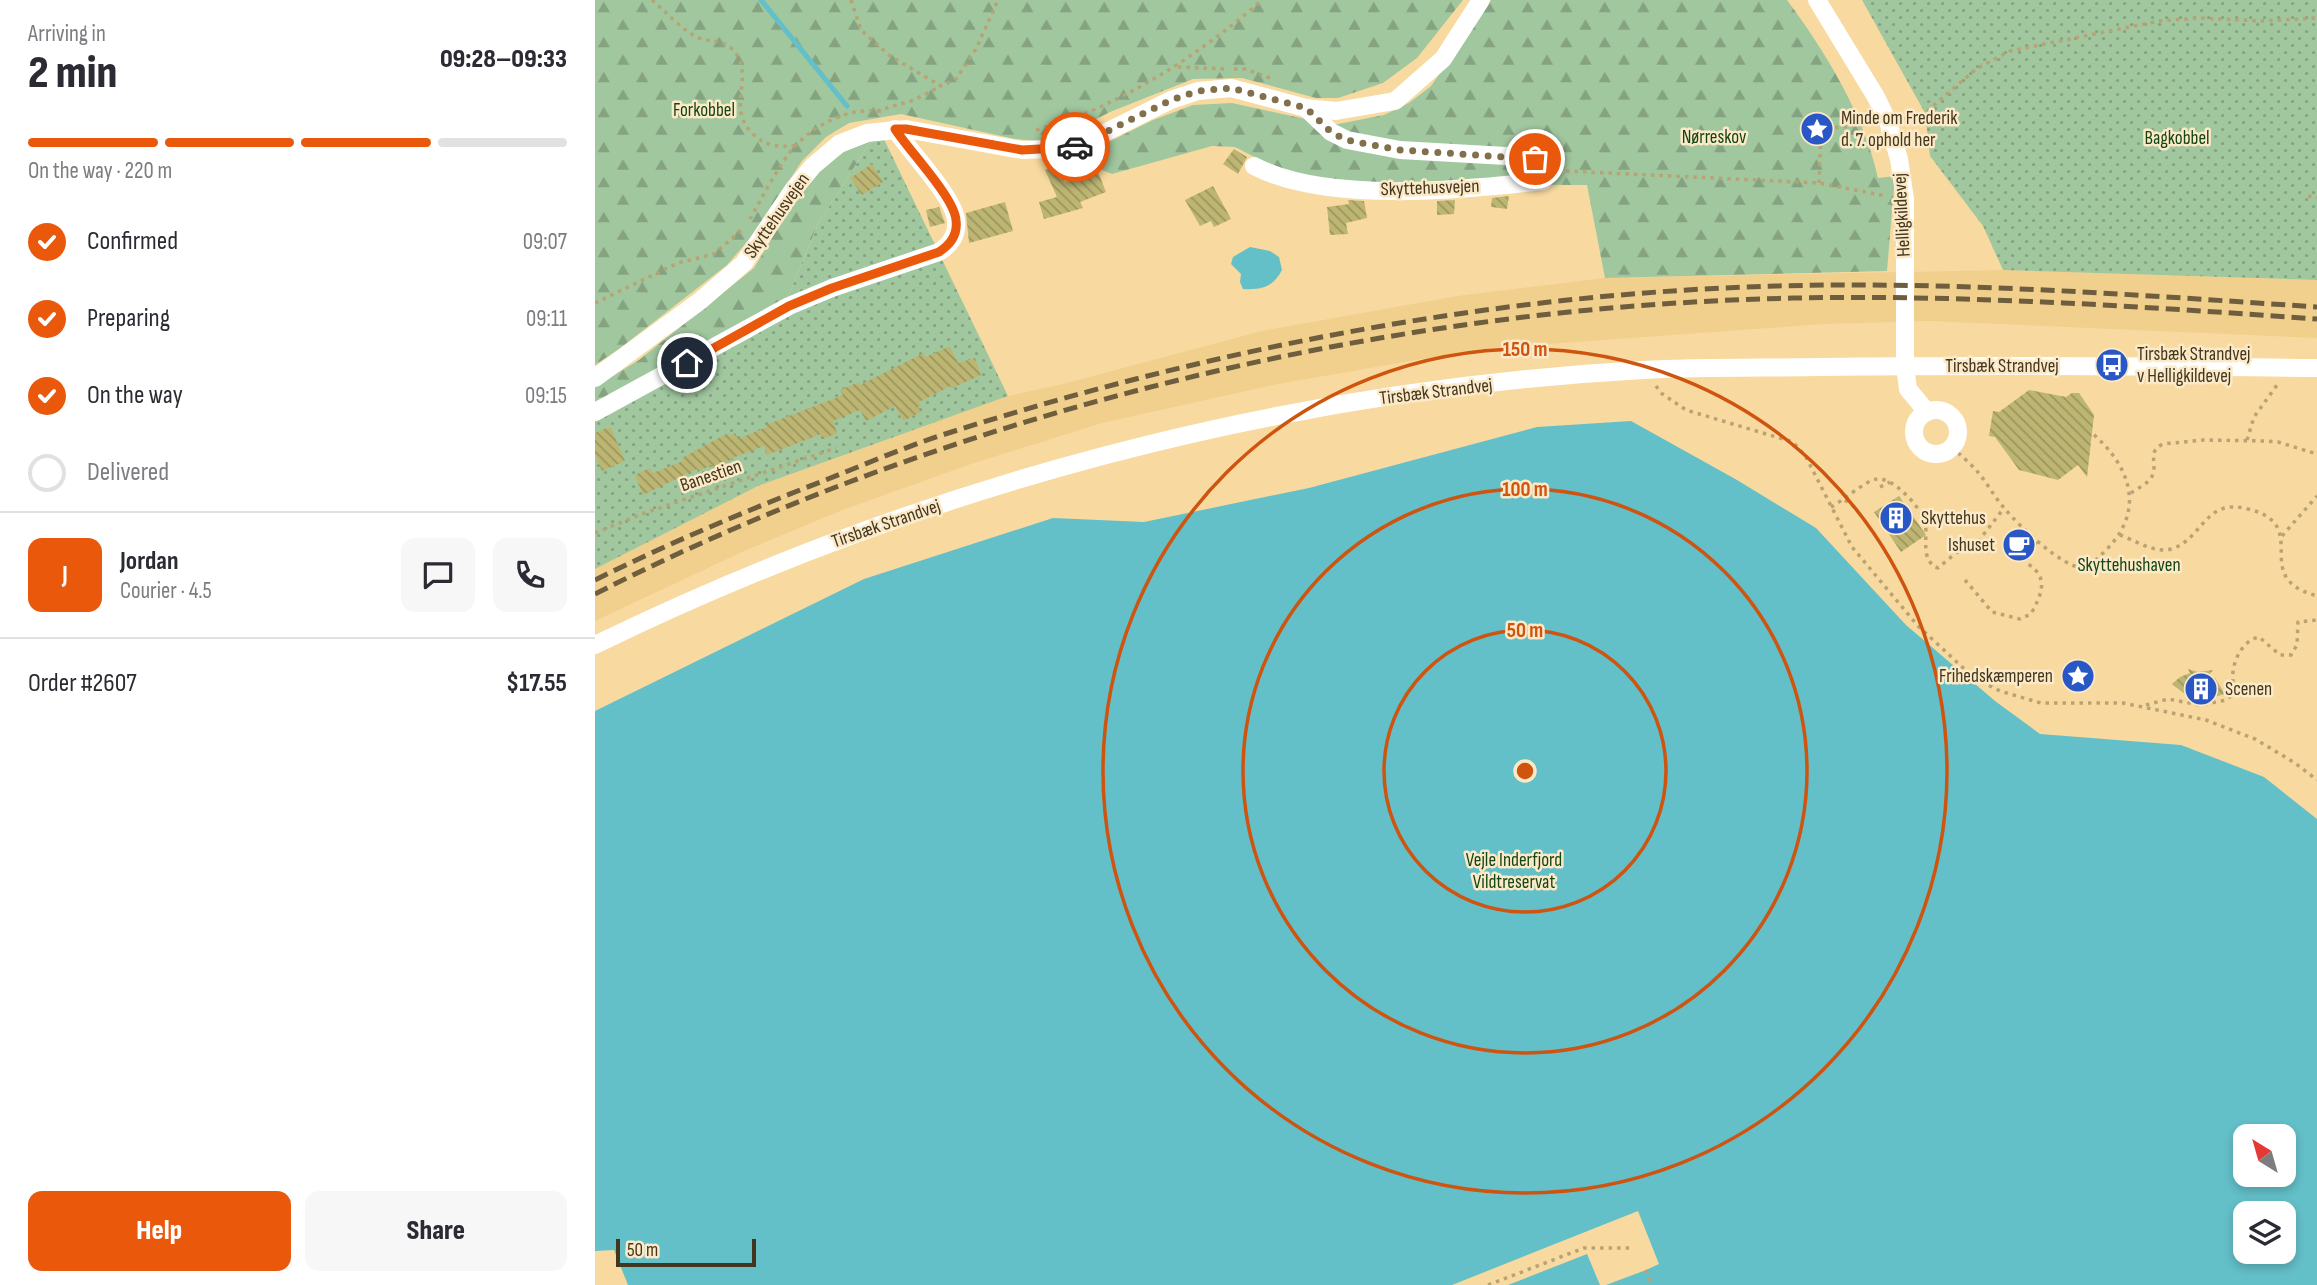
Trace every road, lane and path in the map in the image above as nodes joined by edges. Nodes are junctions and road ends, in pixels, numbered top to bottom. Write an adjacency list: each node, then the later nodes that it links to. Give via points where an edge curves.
1 (652, 0): 12 (path, via 697,37 725,42 734,51 743,74 739,103 744,123 761,141 776,147)
2 (851, 0): 7 (path, via 861,30 890,56)
3 (998, 0): 7 (path, via 976,49 956,79)
4 (1481, 0): 8 (street, Skyttehusvejen, via 1443,59 1395,101 1336,111)
5 (1817, 0): 10 (street, Helligkildevej)
6 (2317, 18): 10 (path, via 2159,21 2010,51 1976,69 1925,113)
7 (940, 86): 9 (path, via 914,100)
8 (1306, 108): 11 (street, Skyttehusvejen, via 1231,88 1198,91 1074,148 1051,150 1022,150); 14 (street, Skyttehusvejen, via 1346,140 1400,150 1524,157)
9 (876, 111)
10 (1888, 122): 15 (path, via 1821,129); 18 (street, Helligkildevej)
11 (895, 129): 23 (street, Skyttehusvejen, via 839,144 793,190 744,263); 24 (street, via 950,201 956,220 949,245 789,306)
12 (796, 146)
13 (1254, 166): 14 (street, Skyttehusvejen, via 1299,183 1380,191 1543,181)
14 (1551, 170): 15 (path)
15 (1819, 183): 18 (path)
16 (2308, 196): 17 (path)
17 (2317, 197)
18 (1905, 199): 19 (street, Helligkildevej)
19 (1905, 366): 20 (street, Tirsbæk Strandvej); 22 (street, Tirsbæk Strandvej); 25 (street, Helligkildevej, via 1908,389)
20 (2291, 368): 21 (street, Tirsbæk Strandvej); 27 (path, via 2254,417)
21 (2317, 368)
22 (1645, 370): 36 (path, via 1661,393 1686,410 1793,442 1806,457); 46 (street, Tirsbæk Strandvej, via 1410,394 1267,417 1150,444 861,531 725,584)
23 (595, 379)
24 (595, 412)
25 (1927, 412): 28 (street, via 1941,411 1953,418 1958,436); 28 (street, via 1915,429 1917,443 1936,454)
26 (2092, 433): 33 (path, via 2112,452)
27 (2247, 440): 30 (path, via 2278,442); 33 (path, via 2163,444 2153,454 2153,475)
28 (1952, 447): 38 (path, via 1976,470)
29 (836, 448): 39 (path, Banestien)
30 (2317, 454)
31 (1891, 481): 32 (path); 35 (path, via 1866,483); 38 (path, via 1924,517 1924,545 1930,562 1938,568 1977,543)
32 (1881, 487)
33 (2131, 493): 40 (path)
34 (2317, 496): 41 (path)
35 (1845, 500): 36 (path); 37 (path)
36 (1831, 507): 47 (path, via 1853,547 1899,606 1973,677 2041,703)
37 (1857, 509)
38 (2004, 509): 42 (path)
39 (595, 533)
40 (2120, 535): 41 (path, via 2171,550 2213,513 2237,507 2265,517); 42 (path, via 2082,568 2067,563)
41 (2282, 536): 44 (path, via 2286,578)
42 (2038, 539): 43 (path, via 2027,557 2043,579 2031,614 2020,618 1992,612)
43 (1965, 580)
44 (2317, 596)
45 (2317, 620): 47 (path, via 2298,622 2297,645 2291,655 2280,655 2259,637 2248,641 2234,667 2234,691 2228,700 2200,705 2168,699)
46 (595, 645)
47 (2144, 706): 48 (path, via 2239,731)
48 (2317, 780)
49 (1630, 1248): 51 (path, via 1584,1248)
50 (1646, 1270): 53 (path)
51 (1494, 1284): 52 (path)
52 (1488, 1285)
53 (1652, 1285)

